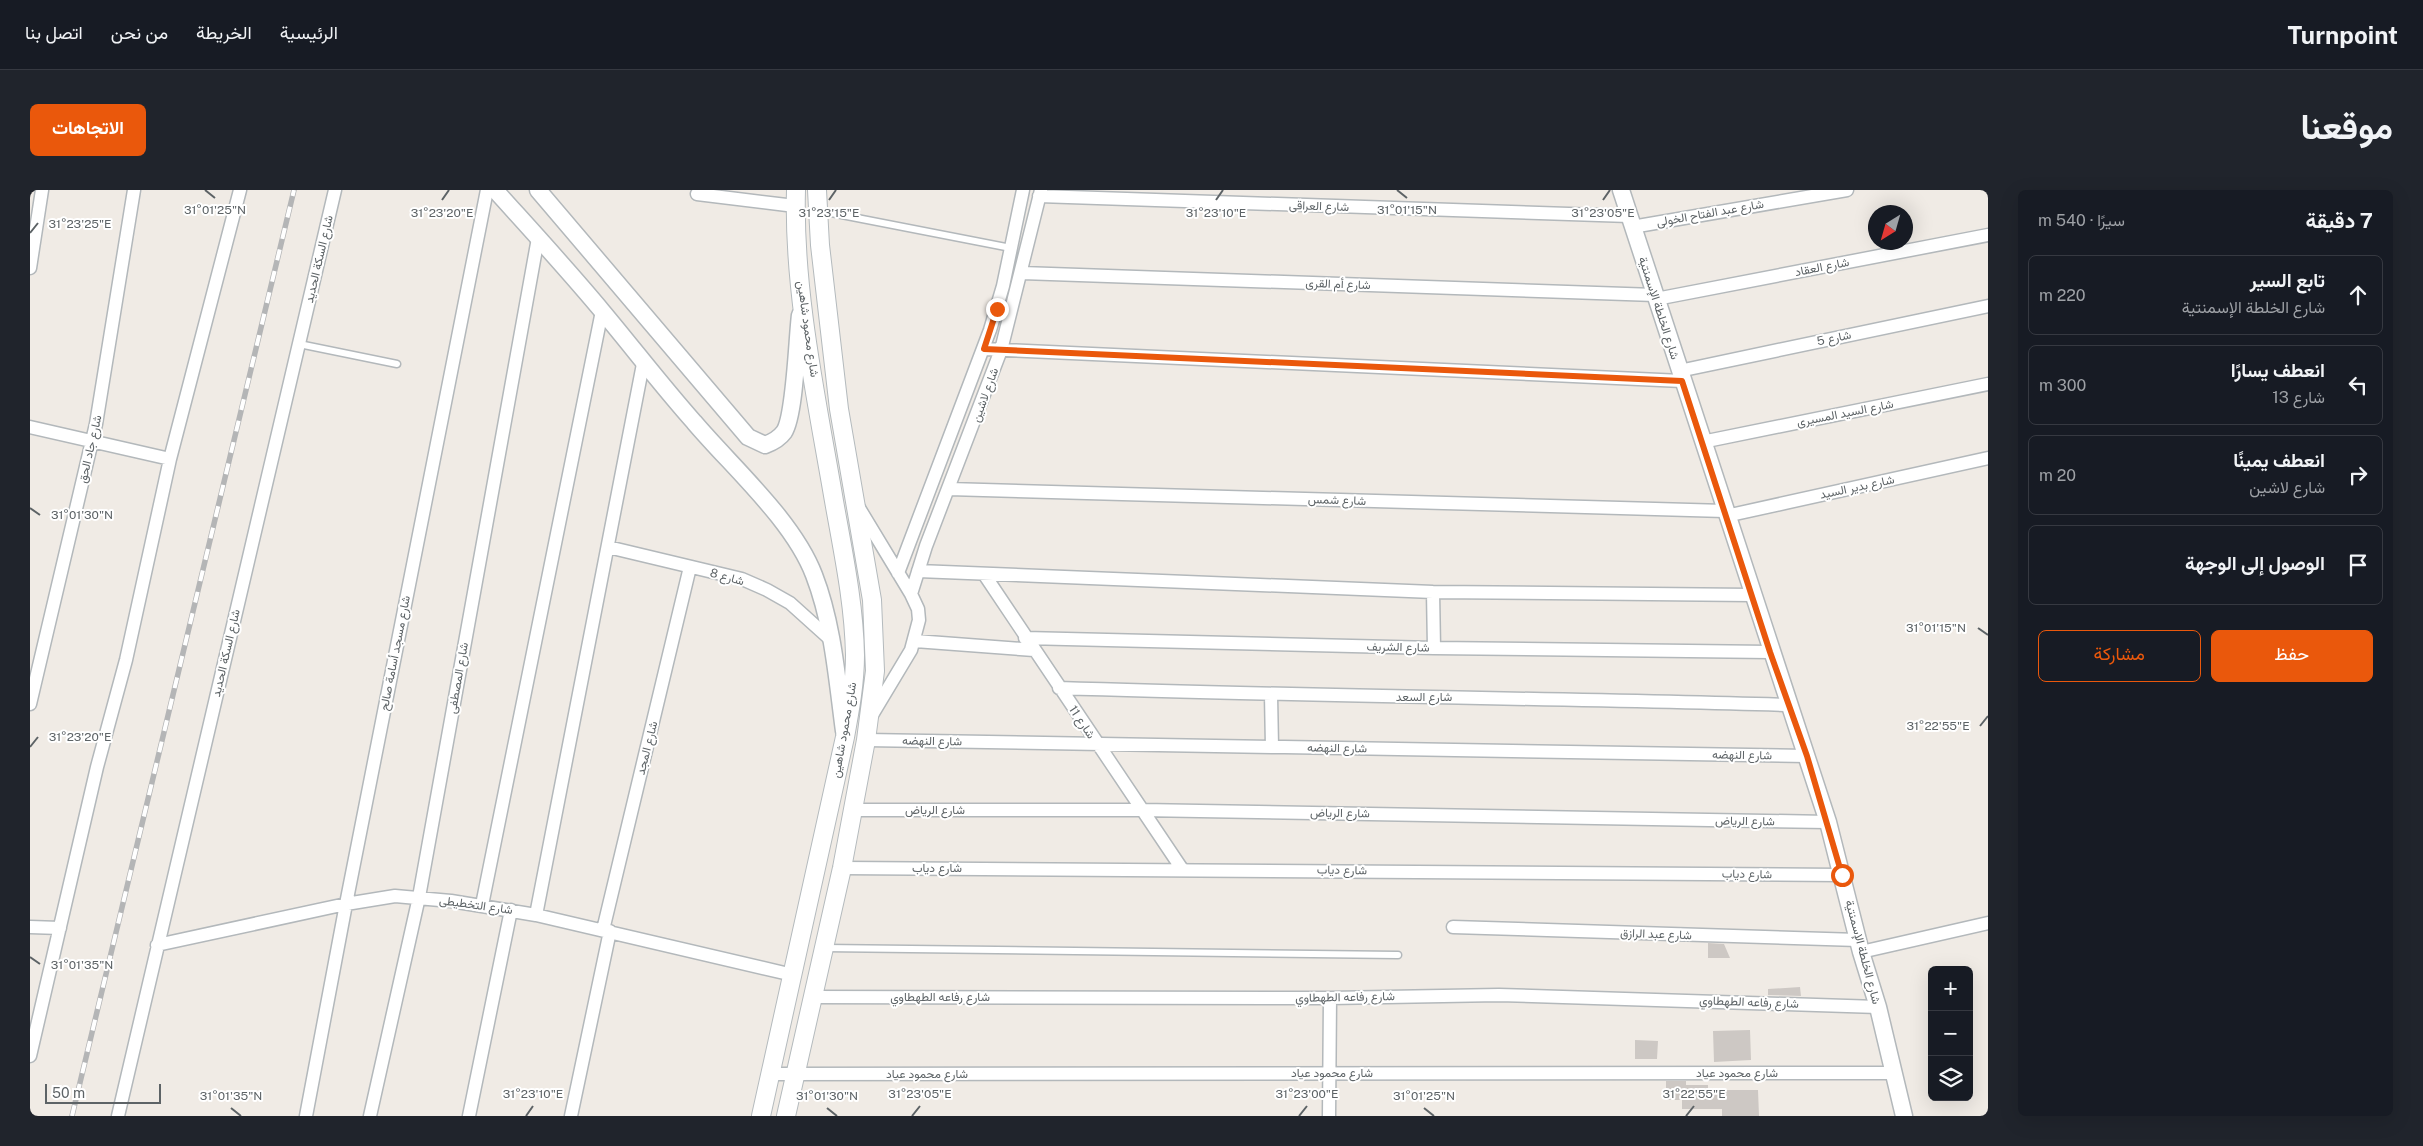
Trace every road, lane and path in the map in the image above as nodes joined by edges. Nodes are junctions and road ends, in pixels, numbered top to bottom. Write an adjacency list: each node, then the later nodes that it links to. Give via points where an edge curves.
1 (42, 190): 20 (street)
2 (134, 190): 34 (street, شارع جاد الحق)
3 (240, 190): 37 (street)
4 (335, 190): 26 (street, شارع السكة الحديد)
5 (487, 190): 74 (street, شارع مسجد أسامة صالح)
6 (495, 190): 18 (street)
7 (538, 190): 22 (street, via 748,437 765,445 786,430)
8 (817, 190): 15 (main road, شارع محمود شاهين)
9 (1023, 190): 19 (street, شارع لاشين)
10 (1621, 190): 16 (street, شارع الخلطة الإسمنتية)
11 (1847, 190): 16 (street, شارع عبد الفتاح الخولى)
12 (1040, 193): 16 (street, شارع العراقى); 21 (street, شارع لاشين)
13 (697, 194): 14 (street)
14 (796, 198): 22 (main road, شارع محمود شاهين)
15 (818, 210): 19 (lane); 39 (main road, شارع محمود شاهين, via 828,327)
16 (1631, 221): 23 (street, شارع الخلطة الإسمنتية)
17 (1988, 235): 23 (street, شارع العقاد)
18 (538, 238): 25 (street); 73 (street, شارع المصطفى)
19 (1011, 248): 27 (street, شارع لاشين)
20 (30, 268)
21 (1022, 273): 23 (street, شارع أم القرى); 28 (street, شارع لاشين)
22 (802, 296): 62 (main road, شارع محمود شاهين, via 852,603 855,657)
23 (1655, 297): 31 (street, شارع الخلطة الإسمنتية)
24 (1988, 306): 31 (street, شارع 5)
25 (602, 312): 30 (street); 75 (street)
26 (299, 344): 29 (lane); 83 (street, شارع السكة الحديد)
27 (984, 349): 28 (street, شارع 5); 41 (street, شارع لاشين)
28 (1001, 350): 31 (street, شارع 5); 38 (street, شارع لاشين)
29 (397, 364)
30 (644, 364): 43 (street); 52 (street, via 764,500 802,549 814,575)
31 (1681, 376): 35 (street, شارع الخلطة الإسمنتية)
32 (1988, 384): 35 (street, شارع السيد المسيرى)
33 (30, 427): 34 (street)
34 (93, 440): 37 (street); 59 (street, شارع جاد الحق)
35 (1702, 442): 40 (street, شارع الخلطة الإسمنتية)
36 (1988, 458): 40 (street, شارع بدير السيد)
37 (170, 459): 81 (street, via 126,660)
38 (949, 489): 40 (street, شارع شمس); 42 (street, شارع لاشين)
39 (854, 499): 46 (street); 61 (main road, شارع محمود شاهين, via 868,571 875,636 875,671)
40 (1726, 513): 50 (street, شارع الخلطة الإسمنتية)
41 (910, 539): 42 (street); 46 (street, شارع لاشين)
42 (926, 546): 45 (street, شارع لاشين)
43 (608, 547): 44 (street, شارع 8); 77 (street)
44 (690, 567): 52 (street, شارع 8, via 742,579 767,590 797,609); 82 (street, شارع المجد)
45 (918, 571): 47 (street); 49 (street, شارع لاشين)
46 (898, 573): 49 (street)
47 (984, 574): 48 (street); 51 (street, شارع 11)
48 (1433, 592): 50 (street); 54 (street)
49 (911, 594): 53 (street, via 919,615)
50 (1752, 595): 56 (street, شارع الخلطة الإسمنتية)
51 (1025, 638): 54 (street, شارع الشريف); 55 (street, شارع 11)
52 (830, 639): 62 (street)
53 (915, 641): 55 (street); 61 (street)
54 (1434, 648): 56 (street, شارع الشريف)
55 (1034, 650): 57 (street, شارع 11)
56 (1770, 652): 60 (street, شارع الخلطة الإسمنتية)
57 (1059, 688): 58 (street, شارع السعد); 64 (street, شارع 11)
58 (1271, 694): 60 (street, شارع السعد); 65 (street)
59 (30, 704)
60 (1790, 705): 66 (street, شارع الخلطة الإسمنتية)
61 (868, 721): 63 (main road, شارع محمود شاهين)
62 (845, 737): 87 (main road, شارع محمود شاهين)
63 (866, 740): 64 (street, شارع النهضه); 67 (main road, شارع محمود شاهين)
64 (1097, 744): 65 (street, شارع النهضه); 68 (street, شارع 11)
65 (1272, 747): 66 (street, شارع النهضه)
66 (1807, 756): 69 (street, شارع الخلطة الإسمنتية)
67 (853, 810): 68 (street, شارع الرياض); 70 (main road, شارع محمود شاهين)
68 (1142, 810): 69 (street, شارع الرياض); 71 (street, شارع 11)
69 (1828, 822): 72 (street, شارع الخلطة الإسمنتية)
70 (842, 868): 71 (street, شارع دياب); 85 (main road, شارع محمود شاهين)
71 (1182, 869): 72 (street, شارع دياب)
72 (1842, 875): 84 (street, شارع الخلطة الإسمنتية)
73 (419, 897): 74 (street, شارع التخطيطى, via 395,896); 75 (street, شارع التخطيطى); 98 (street, شارع المصطفى)
74 (346, 904): 83 (street, شارع التخطيطى); 97 (street, شارع مسجد أسامة صالح)
75 (482, 905): 76 (street, شارع التخطيطى)
76 (511, 910): 77 (street, شارع التخطيطى); 99 (street)
77 (536, 915): 82 (street, شارع التخطيطى)
78 (1988, 923): 84 (street, شارع عبد الرازق)
79 (30, 927): 81 (street)
80 (1453, 927): 84 (street, شارع عبد الرازق)
81 (60, 928): 91 (street)
82 (606, 931): 87 (street, شارع التخطيطى); 100 (street, شارع المجد)
83 (157, 945): 96 (street, شارع السكة الحديد)
84 (1860, 946): 90 (street, شارع الخلطة الإسمنتية)
85 (823, 948): 86 (lane); 88 (main road, شارع محمود شاهين)
86 (1398, 955)
87 (793, 975): 94 (main road, شارع محمود شاهين)
88 (811, 997): 89 (street, شارع رفاعه الطهطاوي); 95 (main road, شارع محمود شاهين)
89 (1330, 998): 90 (street, شارع رفاعه الطهطاوي, via 1584,996); 92 (street)
90 (1878, 1007): 93 (street, شارع الخلطة الإسمنتية)
91 (30, 1056)
92 (1329, 1073): 93 (street, شارع محمود عياد); 95 (street, شارع محمود عياد); 103 (street)
93 (1894, 1073): 104 (street, شارع الخلطة الإسمنتية)
94 (770, 1074): 95 (street, شارع محمود عياد); 101 (main road, شارع محمود شاهين)
95 (795, 1074): 102 (main road, شارع محمود شاهين)
96 (118, 1116)
97 (306, 1116)
98 (370, 1116)
99 (469, 1116)
100 (571, 1116)
101 (761, 1116)
102 (786, 1116)
103 (1329, 1116)
104 (1904, 1116)

